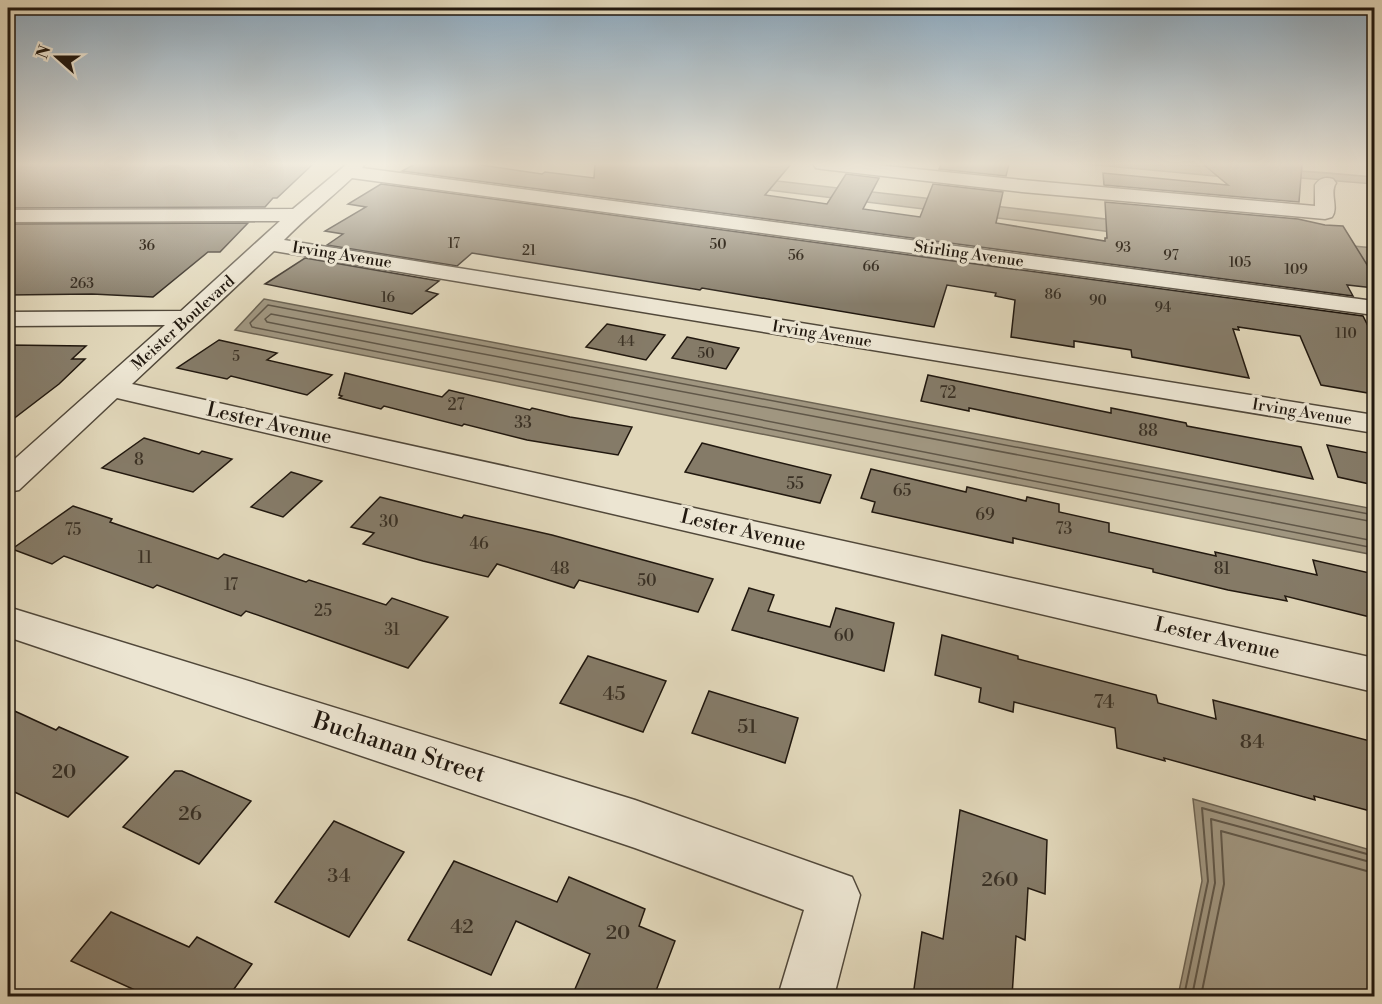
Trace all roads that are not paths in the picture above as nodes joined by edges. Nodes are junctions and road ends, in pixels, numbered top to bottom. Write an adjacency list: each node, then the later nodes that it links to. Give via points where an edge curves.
1 (303, 211): 5 (street, Meister Boulevard)
2 (666, 211): 8 (street, Stirling Avenue)
3 (1301, 211): 4 (street)
4 (1325, 211)
5 (297, 215): 6 (street); 7 (street, Meister Boulevard)
6 (8, 216)
7 (269, 244): 9 (street, Meister Boulevard); 12 (street, Irving Avenue)
8 (1374, 308)
9 (187, 318): 10 (street); 11 (street, Meister Boulevard)
10 (8, 319)
11 (111, 388): 13 (street, Meister Boulevard); 15 (street, Lester Avenue)
12 (1374, 424)
13 (14, 469)
14 (8, 621): 16 (street, Buchanan Street, via 635,824 834,896)
15 (1374, 675)
16 (806, 996)

